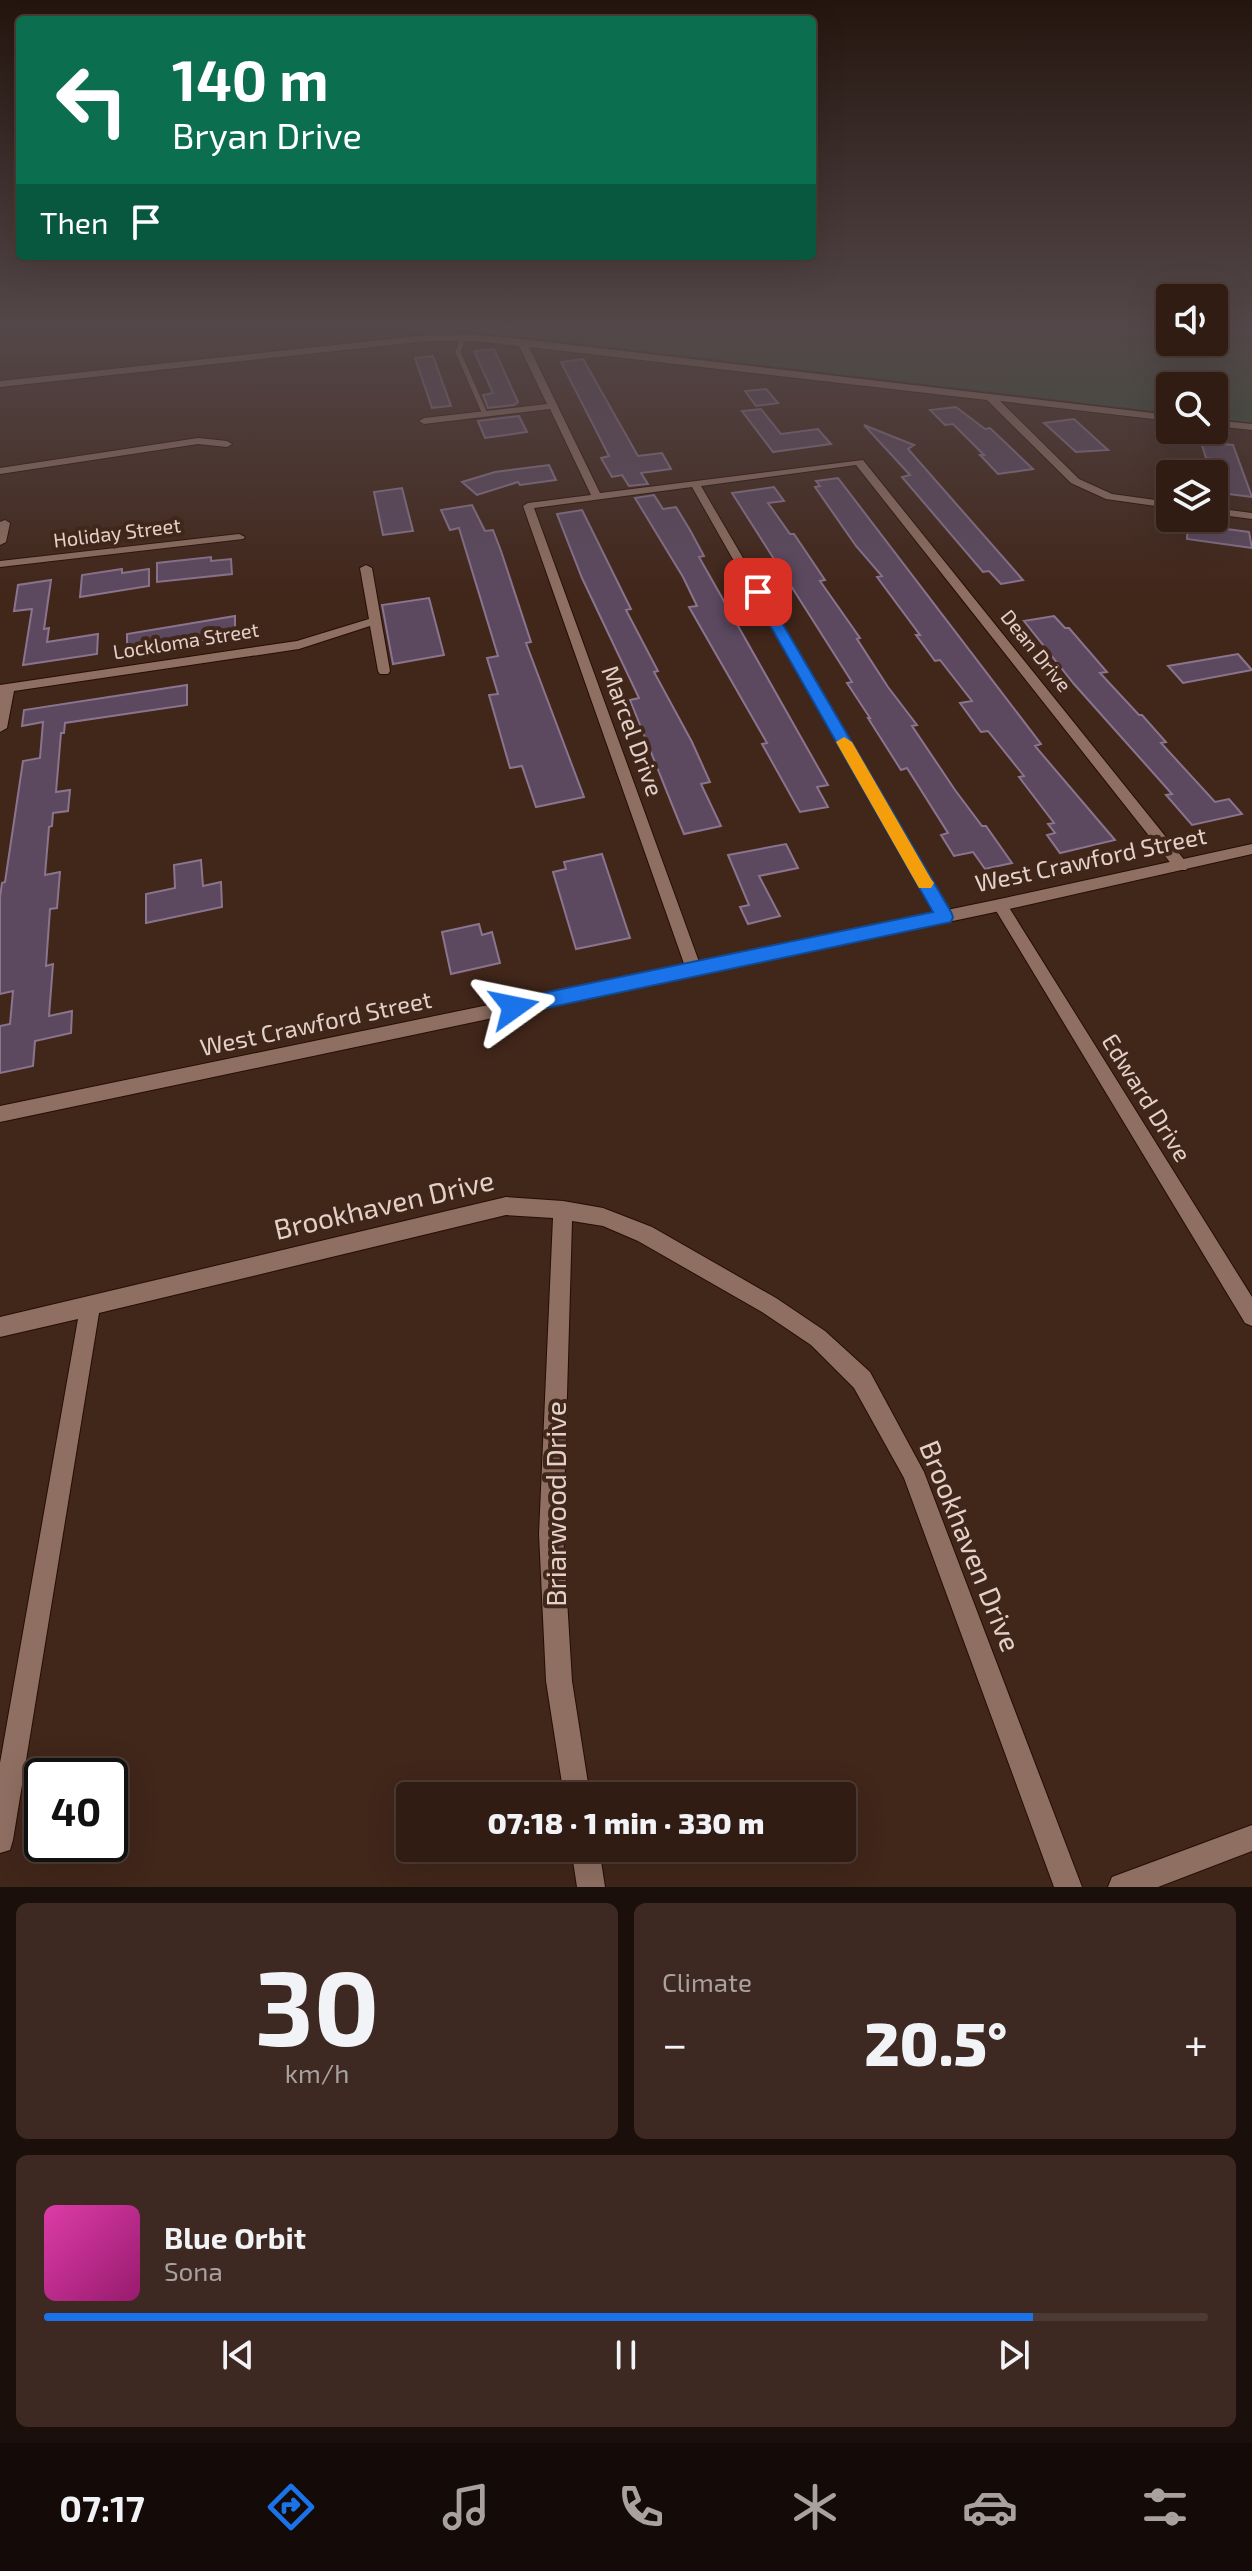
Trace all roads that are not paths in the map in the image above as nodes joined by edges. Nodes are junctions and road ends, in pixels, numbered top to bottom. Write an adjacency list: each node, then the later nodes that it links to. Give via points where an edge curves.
1 (467, 416): 4 (street)
2 (558, 416): 10 (street)
3 (1009, 416): 11 (street, via 1075,481 1110,497)
4 (424, 421)
5 (1228, 424): 6 (street)
6 (1252, 427)
7 (227, 444): 8 (street, via 198,441)
8 (0, 471)
9 (695, 484): 10 (street); 24 (street, Dean Drive, via 859,462); 26 (street)
10 (597, 497): 27 (street, Marcel Drive, via 528,506)
11 (1156, 503)
12 (1228, 513): 13 (street)
13 (1252, 516)
14 (5, 523): 16 (street)
15 (239, 537): 17 (street, Holiday Street)
16 (0, 542)
17 (0, 564)
18 (366, 568): 19 (street)
19 (374, 621): 20 (street); 21 (street, Lockloma Street, via 299,645)
20 (384, 671)
21 (4, 689): 22 (street)
22 (0, 728)
23 (1252, 849): 24 (street, West Crawford Street)
24 (1181, 866): 25 (street, West Crawford Street)
25 (1000, 905): 26 (street, West Crawford Street); 31 (street, Edward Drive)
26 (944, 917): 27 (street, West Crawford Street)
27 (694, 970): 28 (street, West Crawford Street)
28 (0, 1114)
29 (563, 1210): 30 (street, Brookhaven Drive, via 506,1206); 33 (street, Briarwood Drive, via 551,1534 559,1681); 38 (street, Brookhaven Drive, via 603,1217 645,1234 728,1281 818,1338 862,1380 913,1472)
30 (90, 1306): 32 (street, Brookhaven Drive); 35 (street)
31 (1252, 1316)
32 (0, 1327)
33 (575, 1782)
34 (1252, 1838): 39 (street)
35 (0, 1840)
36 (587, 1862): 37 (street)
37 (591, 1887)
38 (1068, 1887)
39 (1122, 1887)

